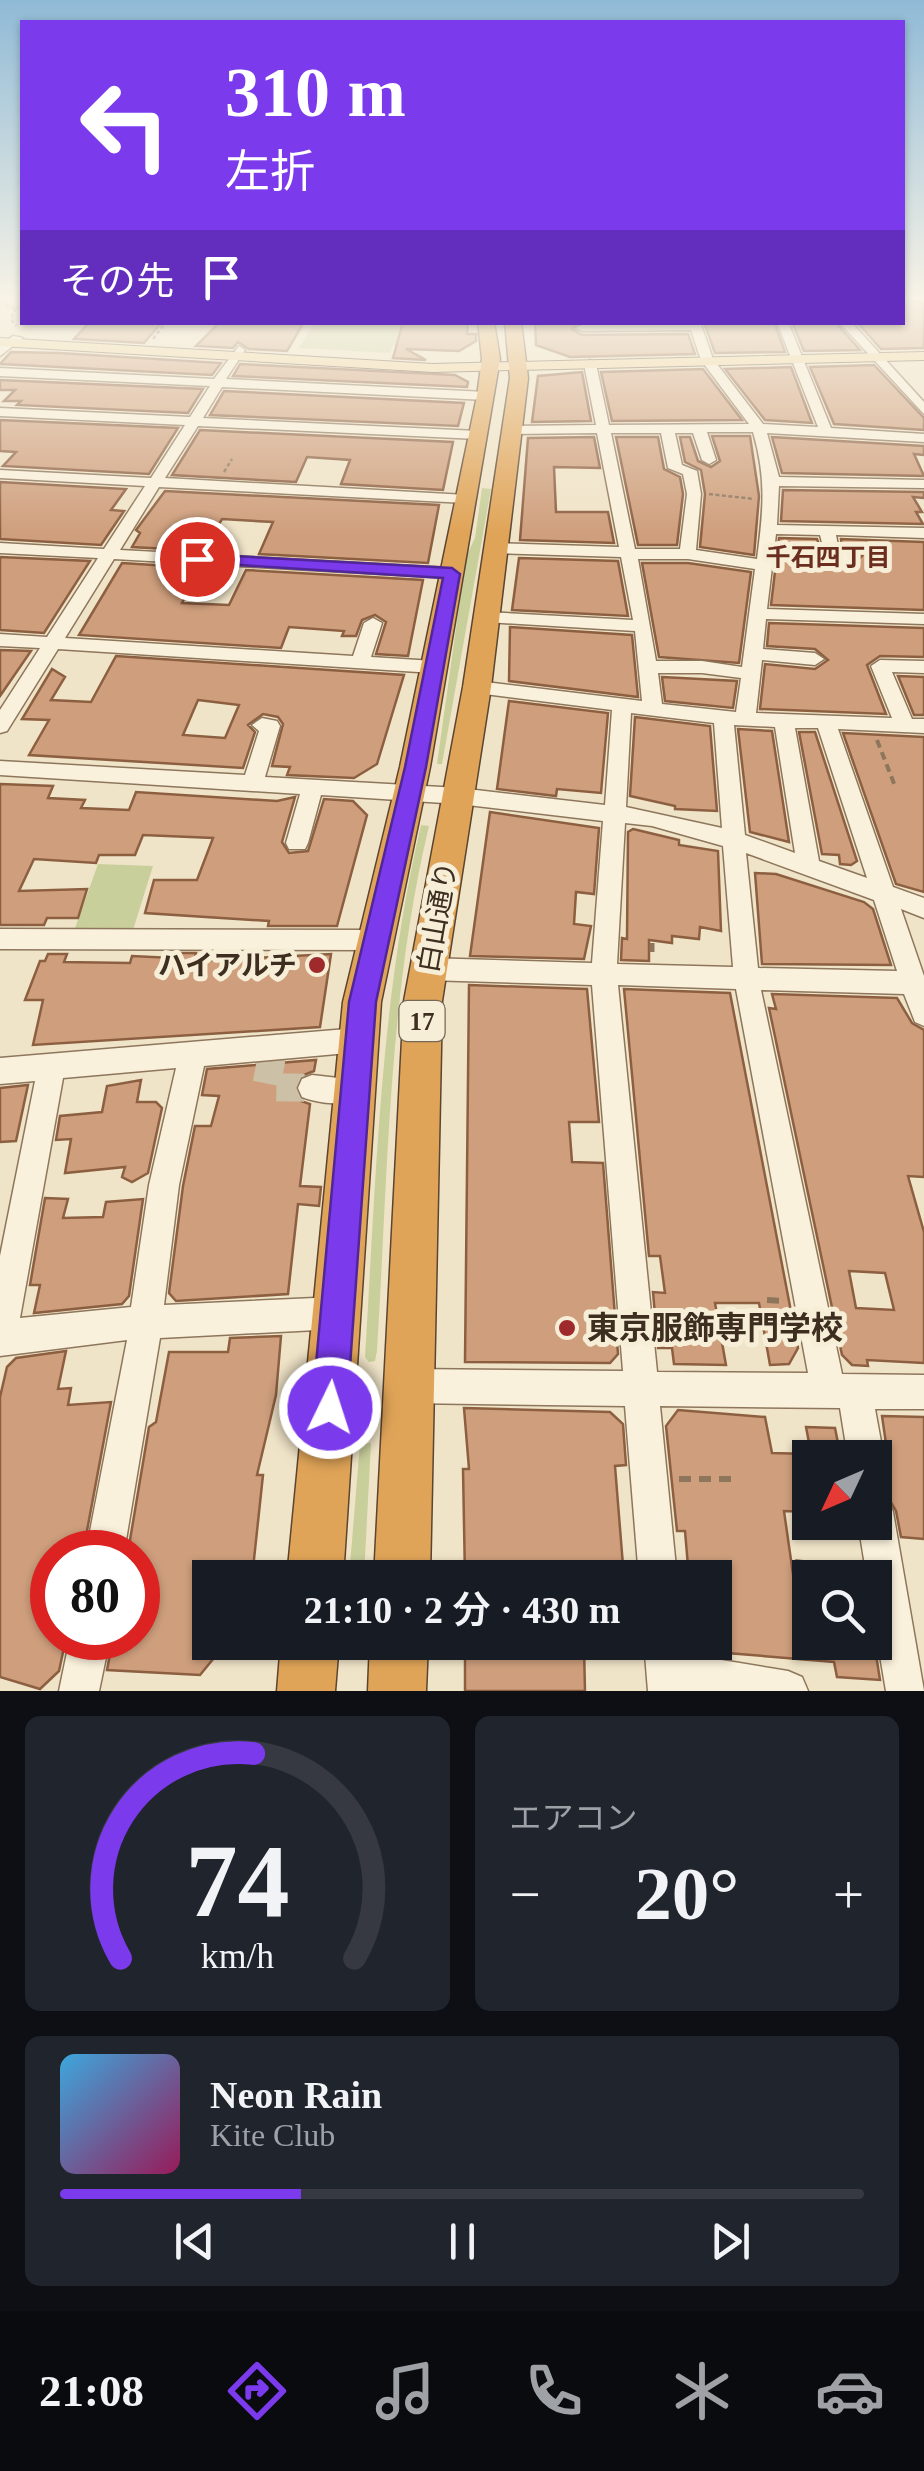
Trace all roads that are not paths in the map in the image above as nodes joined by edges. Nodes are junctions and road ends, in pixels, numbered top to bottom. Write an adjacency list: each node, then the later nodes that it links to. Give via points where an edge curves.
1 (52, 375): 9 (street)
2 (222, 375): 9 (street)
3 (489, 375): 10 (highway, 白山通り / 17)
4 (517, 375): 17 (highway, 白山通り / 17)
5 (592, 375): 18 (street)
6 (720, 375): 15 (street)
7 (803, 375): 19 (street)
8 (893, 375): 11 (street)
9 (216, 384): 10 (street); 13 (street)
10 (486, 396): 20 (highway, 白山通り / 17)
11 (924, 410)
12 (0, 412): 13 (street)
13 (192, 422): 20 (street, via 247,431); 24 (street)
14 (700, 428): 15 (street); 16 (street); 22 (street)
15 (759, 428): 19 (street); 25 (street)
16 (667, 429): 18 (street); 35 (street, via 674,468 690,471 694,493)
17 (510, 430): 18 (street); 32 (highway, 白山通り / 17)
18 (602, 430): 33 (street)
19 (826, 432): 21 (street)
20 (478, 435): 27 (highway, 白山通り / 17)
21 (924, 438)
22 (709, 460)
23 (0, 474): 24 (street)
24 (155, 481): 27 (street); 34 (street)
25 (772, 481): 26 (street); 28 (street)
26 (924, 484)
27 (466, 499): 38 (highway, 白山通り / 17)
28 (766, 529): 29 (street); 37 (street)
29 (828, 531): 30 (street); 36 (street, via 832,555)
30 (924, 533)
31 (0, 548): 34 (street)
32 (495, 548): 33 (street); 40 (highway, 白山通り / 17)
33 (628, 553): 35 (street); 43 (street)
34 (109, 554): 38 (street); 45 (street)
35 (688, 554): 37 (street)
36 (851, 558)
37 (764, 564): 39 (street)
38 (452, 574): 49 (highway, 白山通り / 17)
39 (760, 614): 41 (street); 48 (street)
40 (486, 617): 43 (street); 52 (highway, 白山通り / 17)
41 (924, 619)
42 (373, 623): 47 (street)
43 (643, 626): 50 (street)
44 (0, 640): 45 (street)
45 (54, 643): 47 (street); 60 (street)
46 (815, 659): 48 (street)
47 (361, 662): 49 (street)
48 (753, 664): 50 (street); 56 (street)
49 (434, 667): 65 (highway, 白山通り / 17)
50 (649, 667): 54 (street)
51 (924, 667): 61 (street, via 880,666)
52 (477, 686): 53 (street); 66 (highway, 白山通り / 17)
53 (622, 707): 54 (street); 67 (street)
54 (652, 710): 55 (street)
55 (723, 718): 56 (street); 68 (street)
56 (746, 719): 57 (street)
57 (784, 720): 58 (street); 70 (street)
58 (826, 722): 61 (street); 71 (street)
59 (262, 725): 63 (street, via 270,726)
60 (0, 726)
61 (914, 726)
62 (0, 768): 63 (street)
63 (253, 784): 64 (street)
64 (313, 787): 65 (street); 69 (street)
65 (410, 793): 66 (street); 74 (highway, 白山通り / 17)
66 (459, 796): 67 (street); 75 (highway, 白山通り / 17)
67 (616, 813): 68 (street); 76 (street)
68 (734, 840): 70 (street); 77 (street)
69 (297, 844)
70 (810, 868): 71 (street)
71 (883, 893): 72 (street); 78 (street)
72 (924, 908)
73 (0, 938): 74 (street)
74 (375, 940): 80 (highway, 白山通り / 17)
75 (427, 969): 76 (street); 88 (highway, 白山通り / 17)
76 (604, 973): 77 (street, via 693,964); 89 (street)
77 (746, 977): 78 (street); 90 (street)
78 (914, 983): 79 (street)
79 (924, 1014)
80 (359, 1040): 81 (street); 85 (highway, 白山通り / 17, via 334,1089)
81 (193, 1052): 82 (street); 86 (street, via 164,1185)
82 (52, 1065): 83 (street); 84 (street)
83 (0, 1071)
84 (9, 1225): 87 (street)
85 (337, 1313): 86 (street); 95 (highway, 白山通り / 17)
86 (146, 1322): 87 (street); 93 (street)
87 (0, 1338)
88 (409, 1386): 89 (street); 96 (highway, 白山通り / 17)
89 (641, 1386): 90 (street); 97 (street)
90 (841, 1390): 91 (street); 92 (street)
91 (924, 1392)
92 (859, 1440)
93 (110, 1530)
94 (880, 1540): 106 (street)
95 (317, 1560)
96 (403, 1560)
97 (656, 1560)
98 (85, 1660): 102 (street)
99 (309, 1660): 103 (highway)
100 (398, 1660): 104 (highway)
101 (666, 1668): 105 (street)
102 (79, 1691)
103 (306, 1691)
104 (396, 1691)
105 (788, 1691)
106 (906, 1691)

